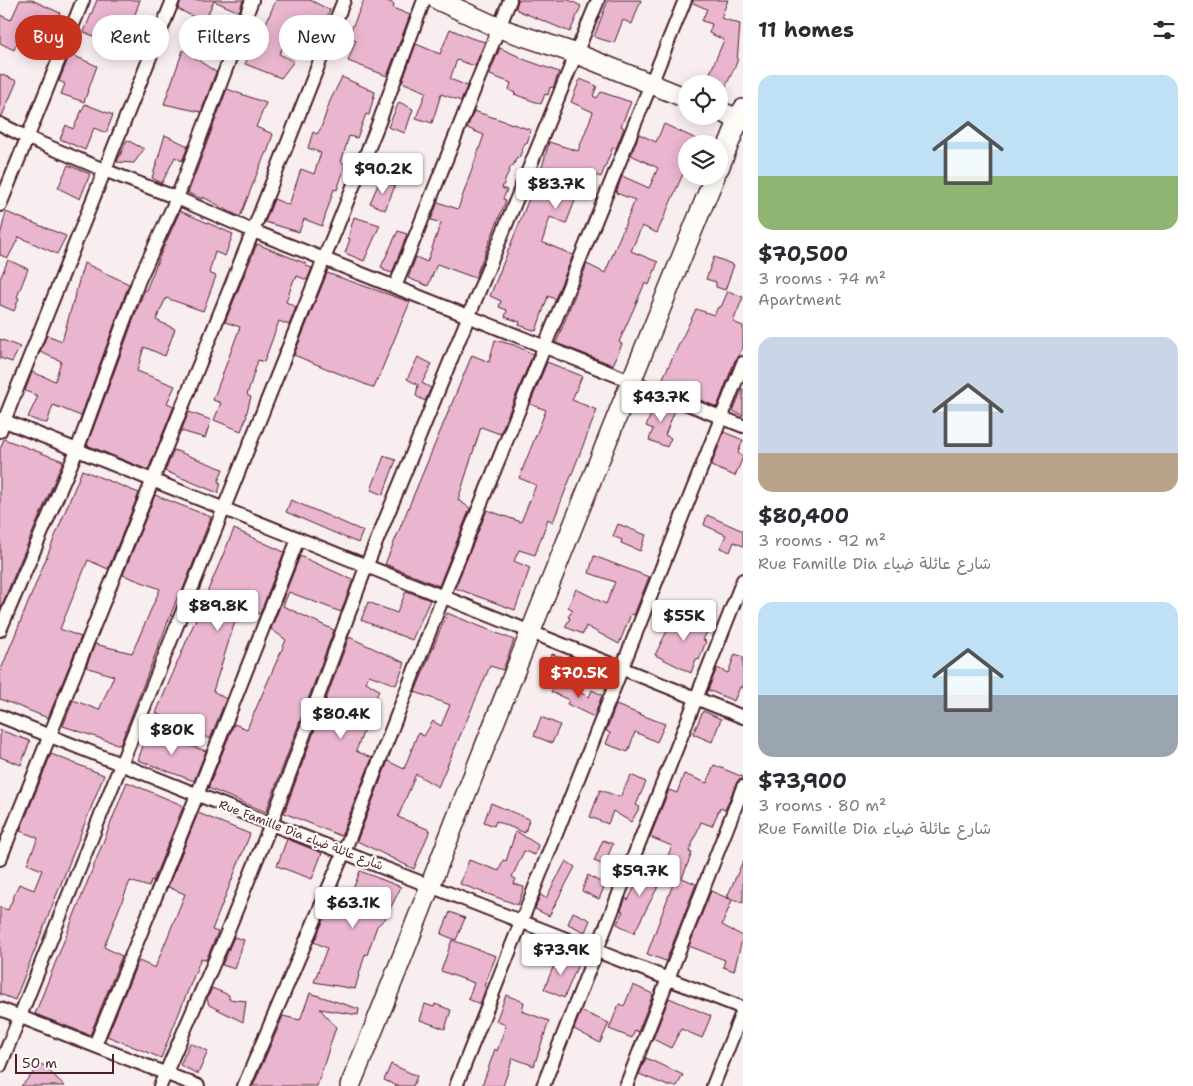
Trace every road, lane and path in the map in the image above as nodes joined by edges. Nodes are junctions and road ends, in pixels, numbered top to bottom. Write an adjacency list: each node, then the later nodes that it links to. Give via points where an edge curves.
1 (83, 0): 17 (street)
2 (173, 0): 19 (street)
3 (252, 0): 21 (street)
4 (344, 0): 23 (street)
5 (424, 0): 24 (street)
6 (438, 0): 10 (street)
7 (510, 0): 10 (street)
8 (598, 0): 11 (street)
9 (685, 0): 12 (street)
10 (499, 28): 11 (street); 25 (street)
11 (577, 54): 12 (street); 26 (street)
12 (651, 84): 13 (street); 27 (street)
13 (678, 95)
14 (728, 113): 15 (street)
15 (742, 116): 18 (street)
16 (0, 124): 17 (street)
17 (28, 138): 19 (street); 22 (street)
18 (728, 148)
19 (104, 170): 21 (street); 31 (street)
20 (711, 185): 29 (street)
21 (177, 198): 23 (street); 33 (street, via 139,280)
22 (0, 205)
23 (252, 231): 24 (street); 34 (street)
24 (324, 259): 25 (street); 35 (street)
25 (396, 286): 26 (street)
26 (468, 316): 27 (street); 37 (street)
27 (544, 346): 29 (street); 39 (street)
28 (743, 362): 30 (street)
29 (631, 382): 30 (street); 41 (street)
30 (720, 417): 32 (street); 42 (street)
31 (1, 424): 33 (street)
32 (743, 426)
33 (77, 450): 34 (street); 40 (street)
34 (152, 480): 35 (street); 46 (street)
35 (224, 509): 36 (street); 47 (street)
36 (298, 539): 37 (street); 49 (street)
37 (366, 567): 39 (street); 50 (street)
38 (743, 580): 43 (street)
39 (443, 597): 41 (street); 51 (street)
40 (0, 630)
41 (532, 632): 42 (street); 53 (street)
42 (622, 668): 43 (street); 54 (street)
43 (695, 698): 45 (street); 55 (street)
44 (0, 716): 46 (street, Rue Famille Dia شارع عائلة ضياء)
45 (743, 718)
46 (50, 735): 47 (street, Rue Famille Dia شارع عائلة ضياء); 52 (street)
47 (122, 763): 49 (street, Rue Famille Dia شارع عائلة ضياء); 59 (street)
48 (743, 787): 56 (street)
49 (197, 794): 50 (street, Rue Famille Dia شارع عائلة ضياء); 60 (street)
50 (271, 824): 51 (street, Rue Famille Dia شارع عائلة ضياء); 62 (street)
51 (344, 852): 53 (street, Rue Famille Dia شارع عائلة ضياء); 65 (street)
52 (0, 859)
53 (430, 886): 54 (street, Rue Famille Dia شارع عائلة ضياء); 66 (street)
54 (522, 922): 55 (street, Rue Famille Dia شارع عائلة ضياء); 67 (street)
55 (596, 951): 56 (street, Rue Famille Dia شارع عائلة ضياء); 68 (street)
56 (667, 979): 58 (street, Rue Famille Dia شارع عائلة ضياء); 69 (street)
57 (0, 1009): 59 (street)
58 (743, 1009): 70 (street)
59 (19, 1016): 60 (street); 61 (street)
60 (95, 1045): 62 (street)
61 (0, 1066)
62 (166, 1073): 63 (street); 64 (street)
63 (160, 1086)
64 (198, 1086)
65 (244, 1086)
66 (350, 1086)
67 (456, 1086)
68 (543, 1086)
69 (626, 1086)
70 (712, 1086)

